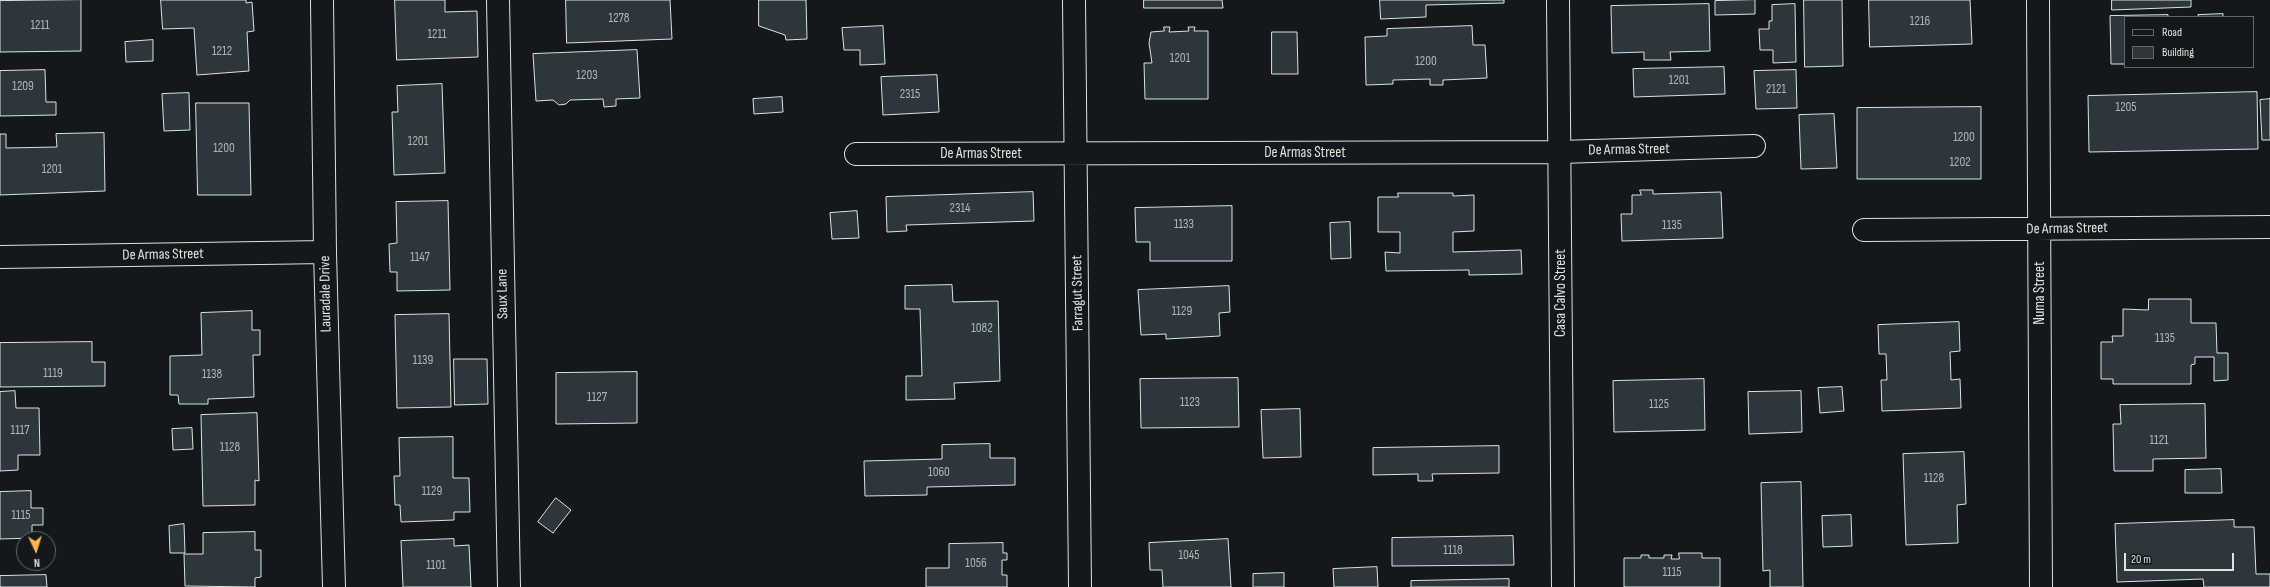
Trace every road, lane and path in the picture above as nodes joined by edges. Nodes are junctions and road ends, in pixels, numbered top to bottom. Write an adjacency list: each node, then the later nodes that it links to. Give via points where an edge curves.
1 (322, 0): 13 (street, Lauradale Drive)
2 (498, 0): 16 (street, Saux Lane)
3 (1074, 0): 9 (street, Farragut Street)
4 (1558, 0): 7 (street, Casa Calvo Street)
5 (2038, 0): 12 (street, Numa Street)
6 (1754, 146): 7 (street, De Armas Street)
7 (1560, 152): 9 (street, De Armas Street); 18 (street, Casa Calvo Street)
8 (856, 154): 9 (street, De Armas Street)
9 (1076, 154): 17 (street, Farragut Street)
10 (2270, 227): 12 (street, De Armas Street)
11 (1864, 230): 12 (street, De Armas Street)
12 (2040, 230): 19 (street, Numa Street)
13 (325, 252): 14 (street, De Armas Street); 15 (street, Lauradale Drive)
14 (0, 257)
15 (334, 587)
16 (509, 587)
17 (1080, 587)
18 (1563, 587)
19 (2041, 587)

